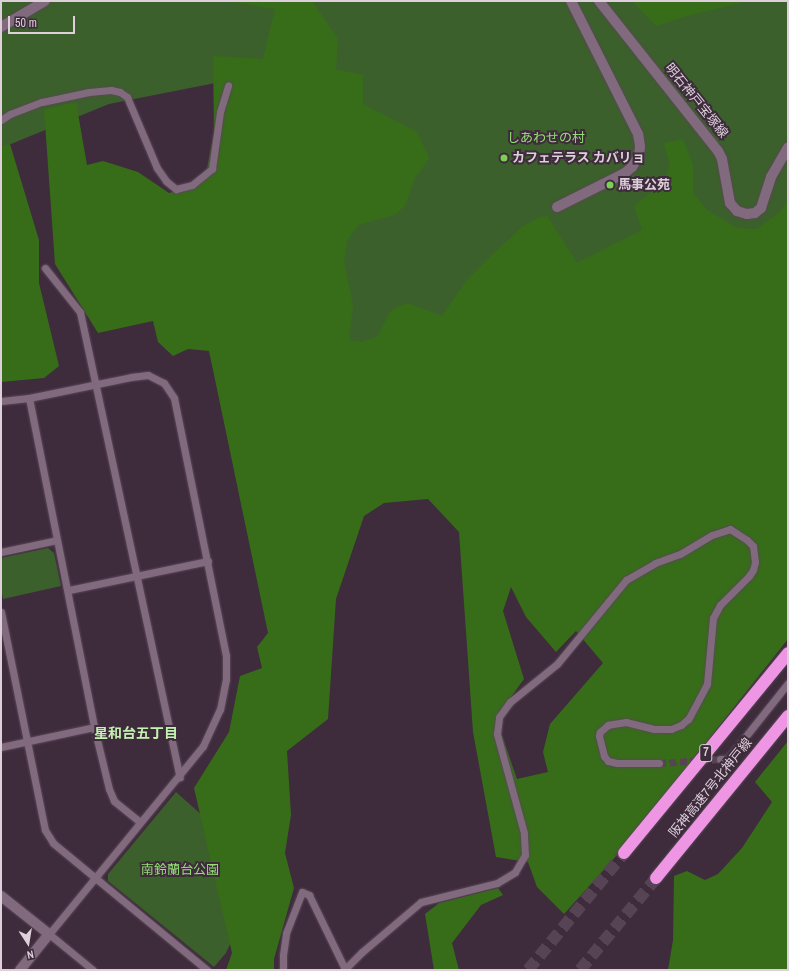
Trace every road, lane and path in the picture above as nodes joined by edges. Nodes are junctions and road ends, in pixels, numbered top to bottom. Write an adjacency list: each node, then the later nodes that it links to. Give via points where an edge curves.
1 (45, 1): 4 (street)
2 (571, 1): 8 (street, via 638,134 640,146 639,156 625,173)
3 (599, 1): 7 (street, 明石神戸宝塚線, via 718,150 730,203 737,211 747,214 755,213 761,208 772,177)
4 (1, 27)
5 (228, 85): 6 (street, via 220,112 212,169 192,185 176,189 166,181 157,168 127,97 120,92 88,92 42,102)
6 (1, 120)
7 (788, 147)
8 (557, 207)
9 (45, 268): 10 (street, via 80,312)
10 (96, 383): 11 (street); 15 (street, via 148,375 164,383 174,398); 16 (street)
11 (29, 398): 12 (street); 13 (street)
12 (1, 401)
13 (57, 540): 14 (street); 17 (street)
14 (1, 552)
15 (208, 561): 16 (street); 27 (street, via 226,656 226,679 220,709 204,746)
16 (137, 576): 17 (street); 27 (street)
17 (69, 590): 22 (street)
18 (1, 612): 23 (street)
19 (788, 653): 29 (highway, 阪神高速7号北神戸線 / 7)
20 (788, 683): 25 (street, via 730,756 726,760)
21 (788, 716): 31 (highway, 阪神高速7号北神戸線)
22 (94, 726): 23 (street); 28 (street, via 114,801)
23 (27, 742): 24 (street); 30 (street, via 45,830 53,843)
24 (1, 747)
25 (720, 759)
26 (659, 763): 38 (street, via 608,761 600,745 600,732 608,725 626,722 671,729 688,719 707,684 713,618 720,605 749,576 755,562 753,546 730,529 712,535 626,580 557,664 510,702 499,716 496,734 524,833 525,855 515,872 497,883 421,902 362,952)
27 (180, 777): 28 (street)
28 (140, 822): 30 (street)
29 (624, 853)
30 (95, 876): 33 (street); 36 (street)
31 (656, 878)
32 (1, 896): 33 (street)
33 (48, 934): 34 (street); 35 (street)
34 (20, 970)
35 (92, 970)
36 (207, 970)
37 (283, 970): 38 (street, via 286,932 302,892 309,895)
38 (345, 970)

